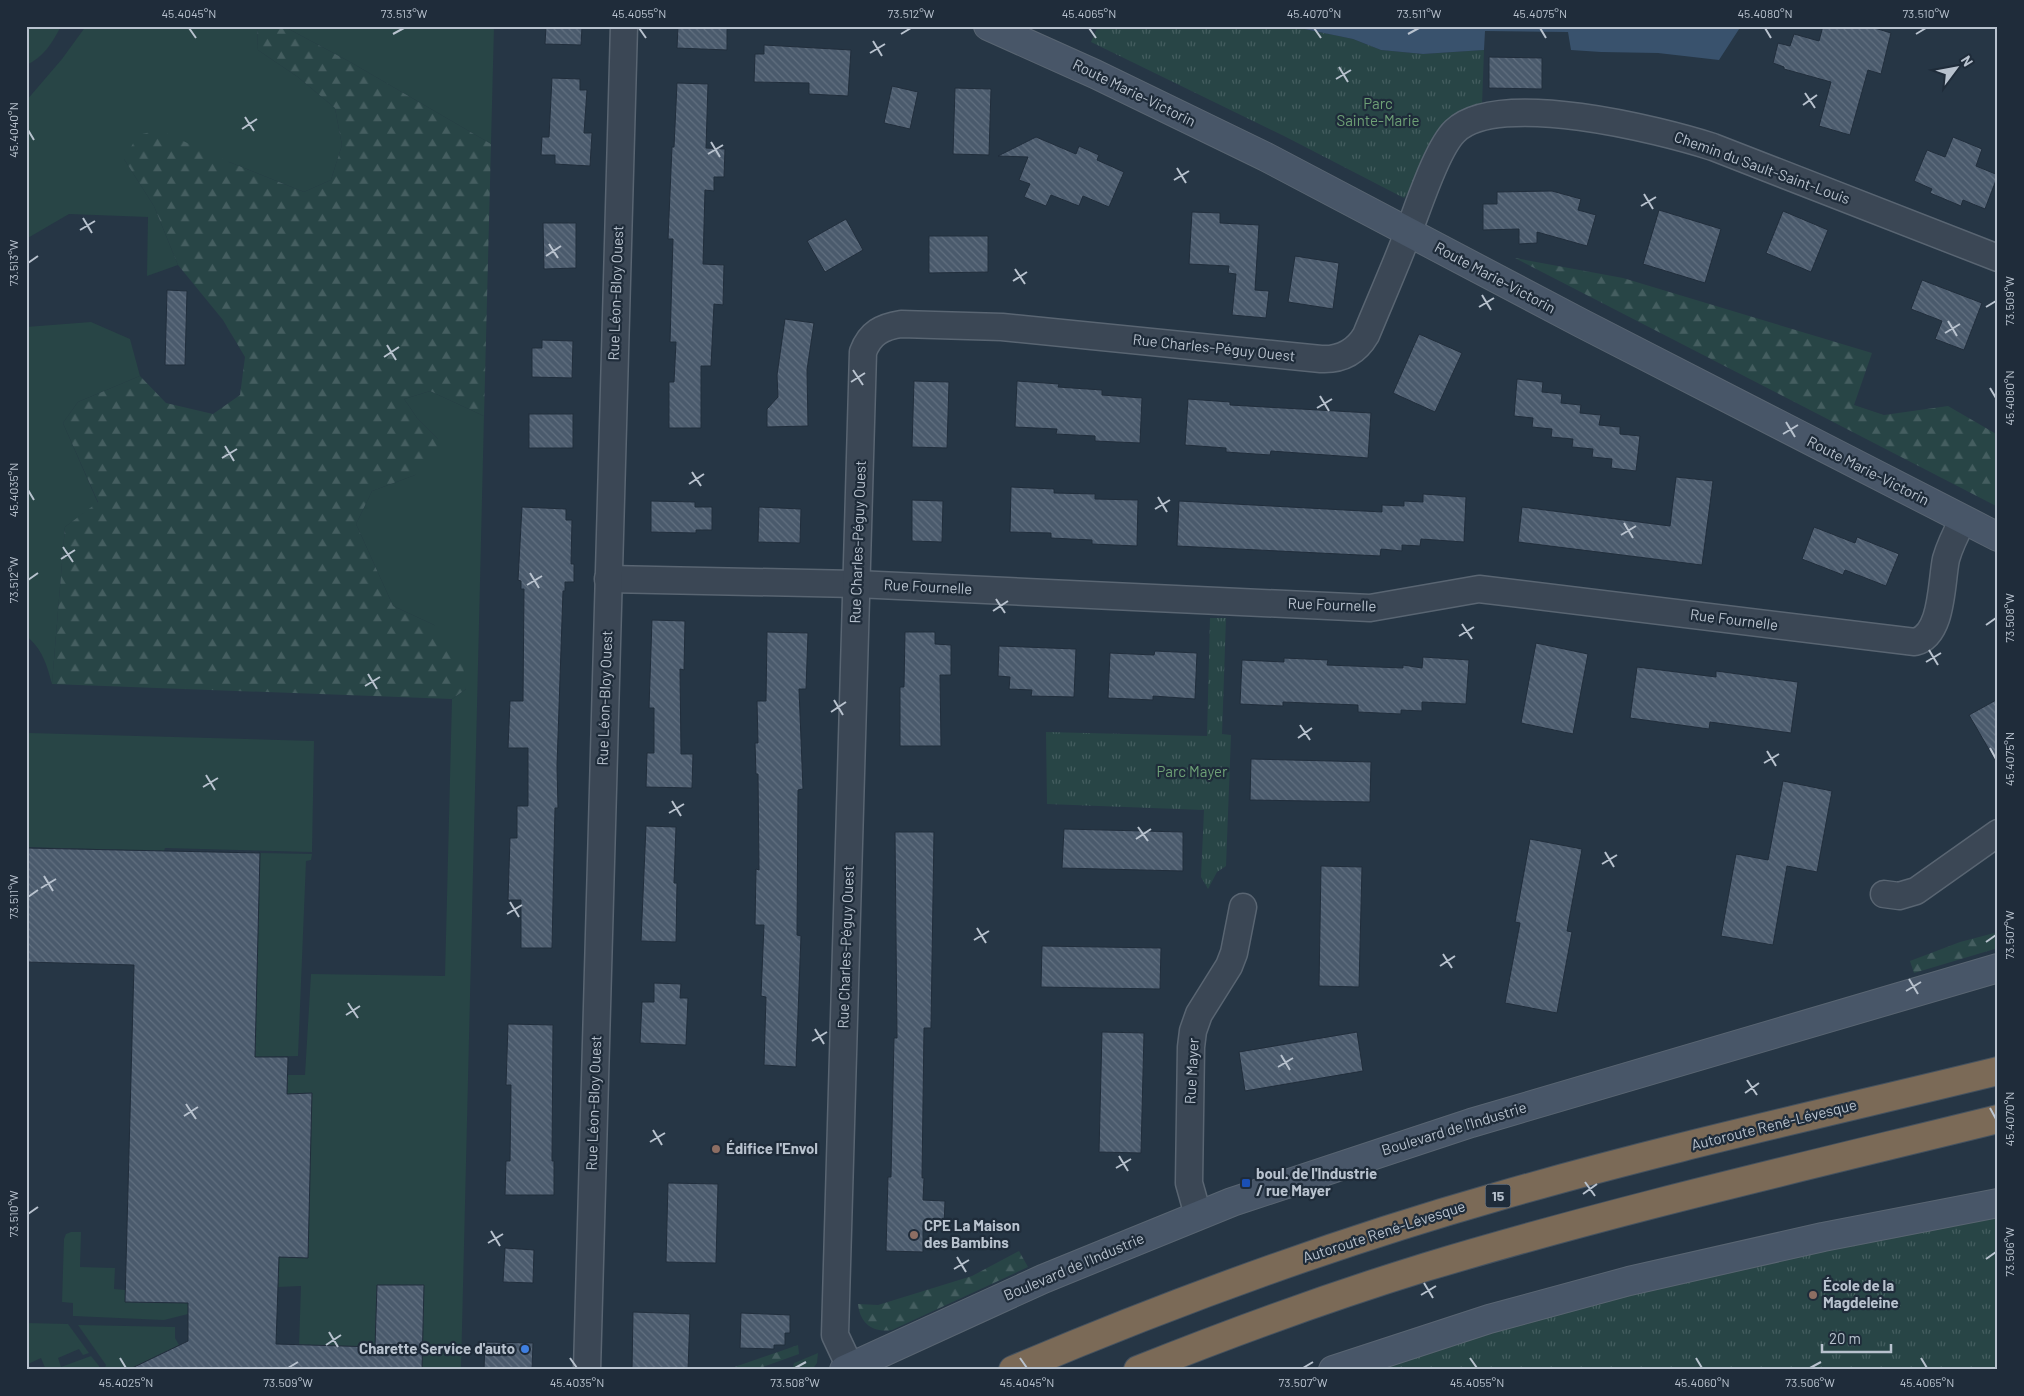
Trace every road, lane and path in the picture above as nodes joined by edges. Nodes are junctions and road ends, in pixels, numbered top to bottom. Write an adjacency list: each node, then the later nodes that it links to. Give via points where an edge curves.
1 (624, 26): 7 (street, Rue Léon-Bloy Ouest)
2 (988, 26): 3 (street, Route Marie-Victorin, via 1215,132)
3 (1408, 232): 4 (street, Chemin du Sault-Saint-Louis, via 1442,150 1456,130 1472,120 1487,116 1545,114 1657,130 1713,147); 5 (street, Route Marie-Victorin); 8 (street, Rue Charles-Péguy Ouest, via 1362,342 1354,350 1335,359 1002,327 901,324 875,332 866,342 864,352)
4 (1998, 258)
5 (1962, 520): 6 (street, Route Marie-Victorin); 8 (street, Rue Fournelle, via 1946,560 1933,628 1924,640 1915,642 1479,590 1370,608)
6 (1998, 537)
7 (608, 579): 8 (street, Rue Fournelle); 18 (street, Rue Léon-Bloy Ouest)
8 (856, 584): 17 (street, Rue Charles-Péguy Ouest, via 835,1335)
9 (1998, 834): 10 (street, via 1916,891 1899,896)
10 (1884, 894)
11 (1243, 907): 16 (street, Rue Mayer, via 1229,966 1199,1014 1193,1031 1189,1183)
12 (1998, 968): 16 (street, Boulevard de l'Industrie, via 1454,1128)
13 (1998, 1070): 19 (highway, Autoroute René-Lévesque / 15, via 1575,1175 1463,1207 1298,1259 1198,1295)
14 (1998, 1119): 20 (highway, via 1646,1206 1470,1254 1321,1302)
15 (1998, 1203): 21 (street, via 1823,1237 1629,1281 1489,1319)
16 (1198, 1215): 17 (street, Boulevard de l'Industrie, via 1043,1279)
17 (847, 1368)
18 (587, 1370)
19 (1013, 1370)
20 (1138, 1370)
21 (1333, 1370)

